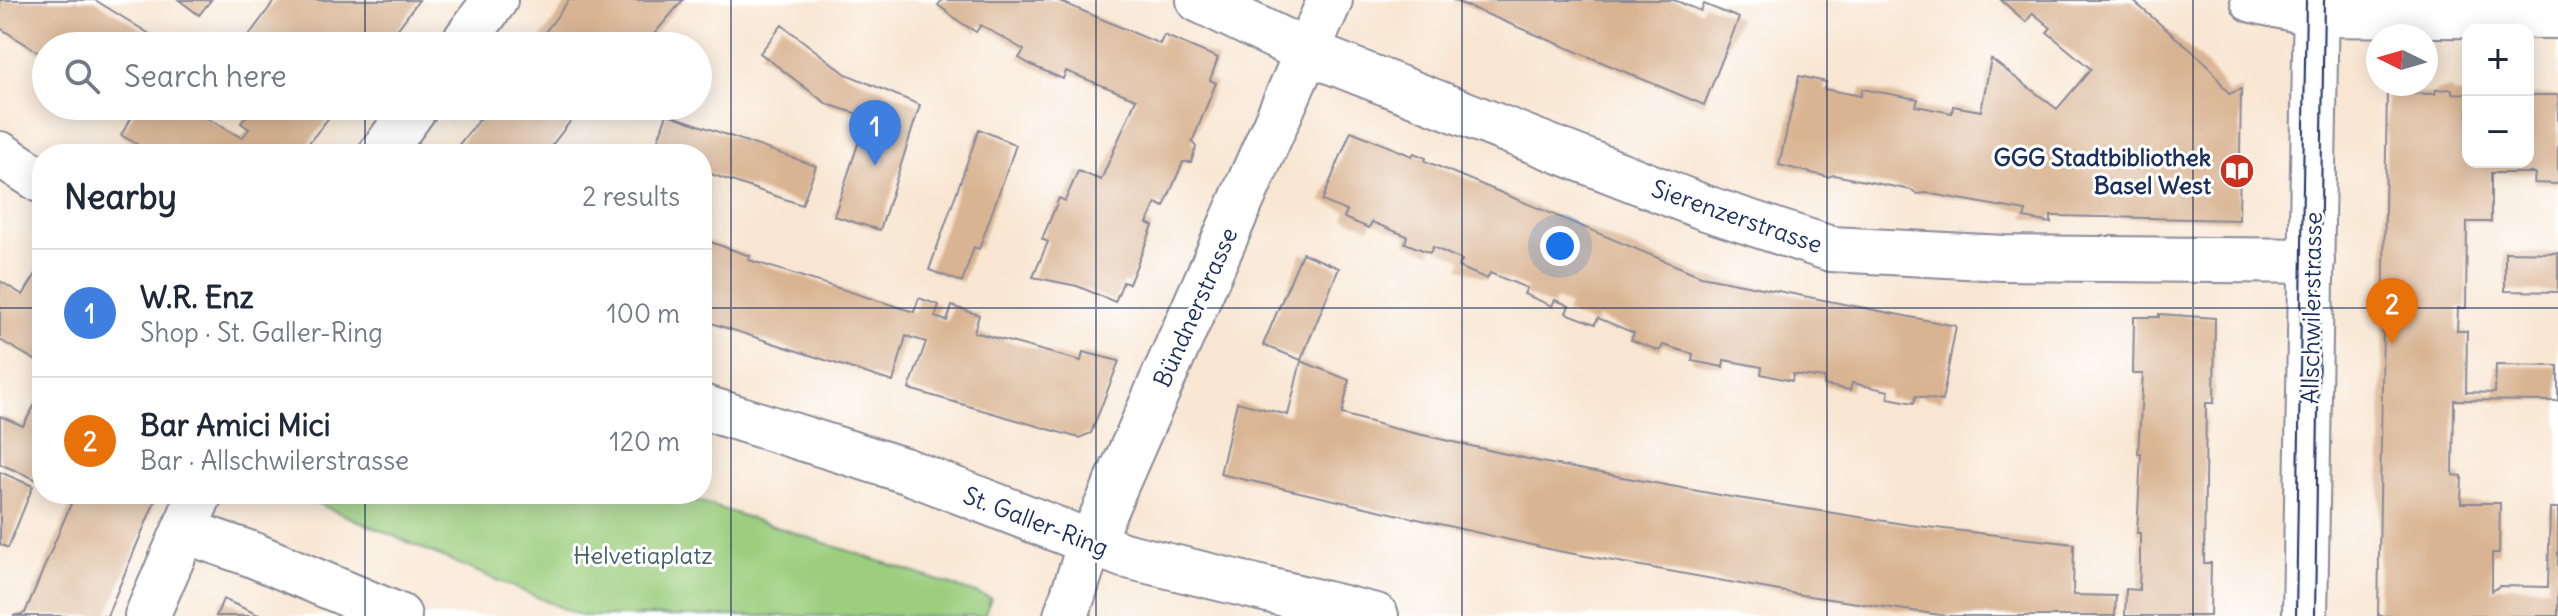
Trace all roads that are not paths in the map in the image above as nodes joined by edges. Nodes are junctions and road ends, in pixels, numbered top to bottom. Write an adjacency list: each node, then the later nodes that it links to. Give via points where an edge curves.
1 (495, 0): 7 (street)
2 (1199, 0): 8 (street, Sierenzerstrasse)
3 (1330, 0): 8 (street, Bündnerstrasse)
4 (2253, 0): 5 (street)
5 (2316, 7): 6 (street); 13 (street, Allschwilerstrasse)
6 (2558, 16)
7 (471, 32)
8 (1307, 52): 13 (street, Sierenzerstrasse, via 1703,207 1831,249 2004,258); 16 (street, Bündnerstrasse)
9 (406, 120): 10 (street)
10 (388, 144)
11 (0, 154): 12 (street)
12 (32, 175)
13 (2312, 261): 21 (street, Allschwilerstrasse)
14 (712, 410): 16 (street, St. Galler-Ring, via 907,471)
15 (192, 512): 17 (street); 18 (street, via 251,554)
16 (1090, 544): 19 (street, Bündnerstrasse); 20 (street, St. Galler-Ring)
17 (147, 616)
18 (399, 616)
19 (1066, 616)
20 (1376, 616)
21 (2305, 616)

